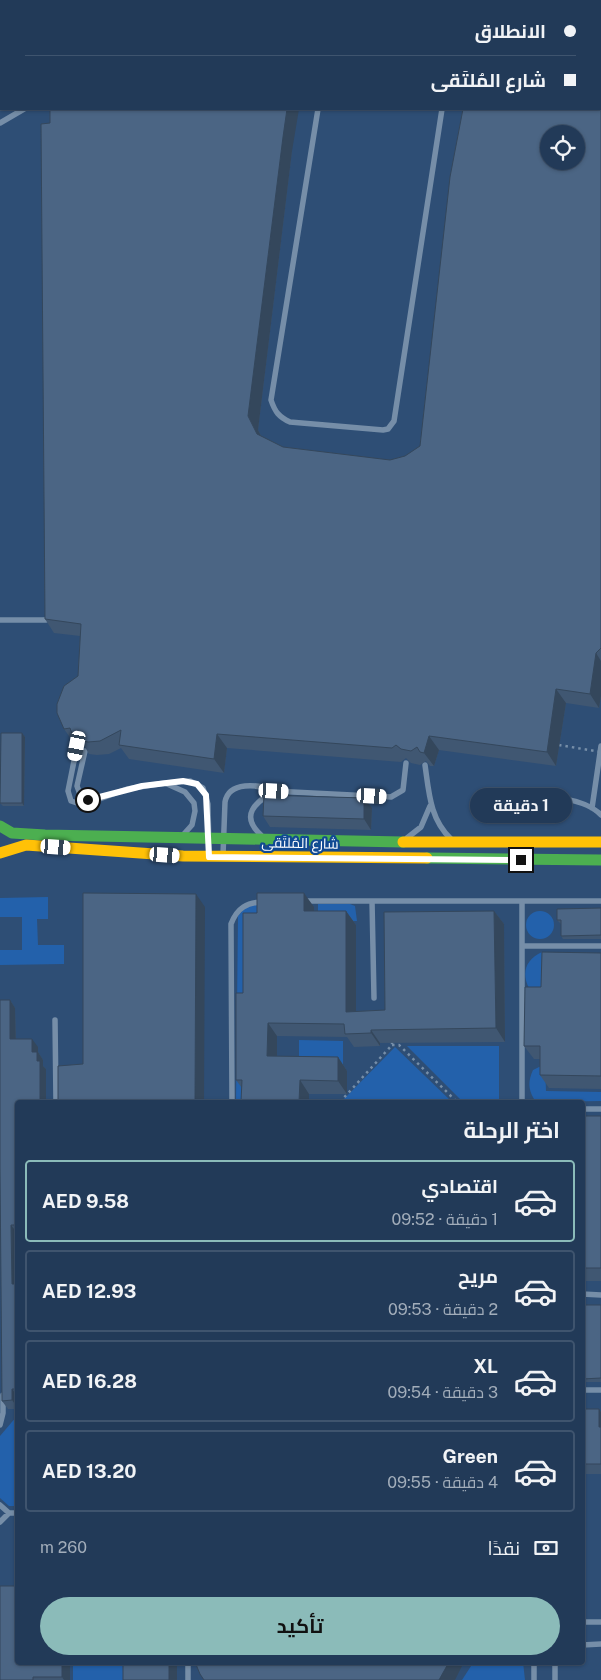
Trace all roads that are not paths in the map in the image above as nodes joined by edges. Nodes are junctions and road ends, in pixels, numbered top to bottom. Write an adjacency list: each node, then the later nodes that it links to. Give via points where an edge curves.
1 (22, 110): 4 (lane)
2 (318, 110): 3 (lane, via 271,400 274,410 290,422 382,430 388,429 394,421)
3 (442, 110)
4 (0, 123)
5 (0, 620): 6 (lane)
6 (46, 620)
7 (77, 746): 15 (lane, via 69,798 78,806)
8 (601, 746): 17 (lane)
9 (85, 752): 15 (lane, via 77,790 84,800)
10 (406, 763): 13 (lane, via 403,790 391,796)
11 (425, 765): 16 (lane)
12 (165, 784): 15 (lane, via 142,786); 20 (lane, via 185,792 196,811 192,825); 21 (lane, via 190,781 203,788 208,804)
13 (274, 791): 22 (lane, via 240,786 230,792 225,802); 23 (lane, via 254,805 251,813 255,830)
14 (502, 793): 17 (lane, via 568,800)
15 (92, 800)
16 (430, 804): 24 (lane, via 421,827); 26 (lane, via 440,826)
17 (592, 808): 18 (lane)
18 (601, 815)
19 (0, 826): 20 (street, شارع المُلتَقى, via 12,833 24,834)
20 (180, 838): 21 (street, شارع المُلتَقى)
21 (209, 838): 22 (street, شارع المُلتَقى); 28 (lane)
22 (223, 839): 23 (street, شارع المُلتَقى); 29 (lane)
23 (266, 840): 24 (street, شارع المُلتَقى)
24 (401, 842): 26 (street, شارع المُلتَقى)
25 (601, 842): 26 (street, شارع المُلتَقى)
26 (456, 843)
27 (0, 853): 28 (street, شارع المُلتَقى, via 26,845)
28 (209, 857): 29 (street, شارع المُلتَقى)
29 (222, 857): 30 (street, شارع المُلتَقى)
30 (601, 860)
31 (372, 901): 34 (lane); 35 (lane); 38 (lane)
32 (601, 901): 35 (lane)
33 (275, 902): 41 (lane, via 247,904 231,924)
34 (294, 902)
35 (522, 902): 36 (lane)
36 (522, 946): 37 (lane); 42 (lane)
37 (601, 946)
38 (374, 998)
39 (55, 1020): 40 (lane)
40 (56, 1100)
41 (232, 1100)
42 (522, 1100)
43 (585, 1109): 44 (lane)
44 (601, 1109)
45 (585, 1294): 46 (lane)
46 (601, 1295)
47 (3, 1384): 50 (lane)
48 (585, 1390): 49 (lane)
49 (601, 1390)
50 (0, 1425)
51 (0, 1505): 52 (lane)
52 (9, 1513): 53 (lane); 54 (lane)
53 (15, 1513)
54 (0, 1522)
55 (585, 1622): 56 (lane)
56 (601, 1622)
57 (601, 1644): 58 (lane)
58 (585, 1645)
59 (188, 1665): 62 (lane)
60 (534, 1665): 63 (lane)
61 (555, 1665): 64 (lane)
62 (188, 1680)
63 (534, 1680)
64 (555, 1680)

